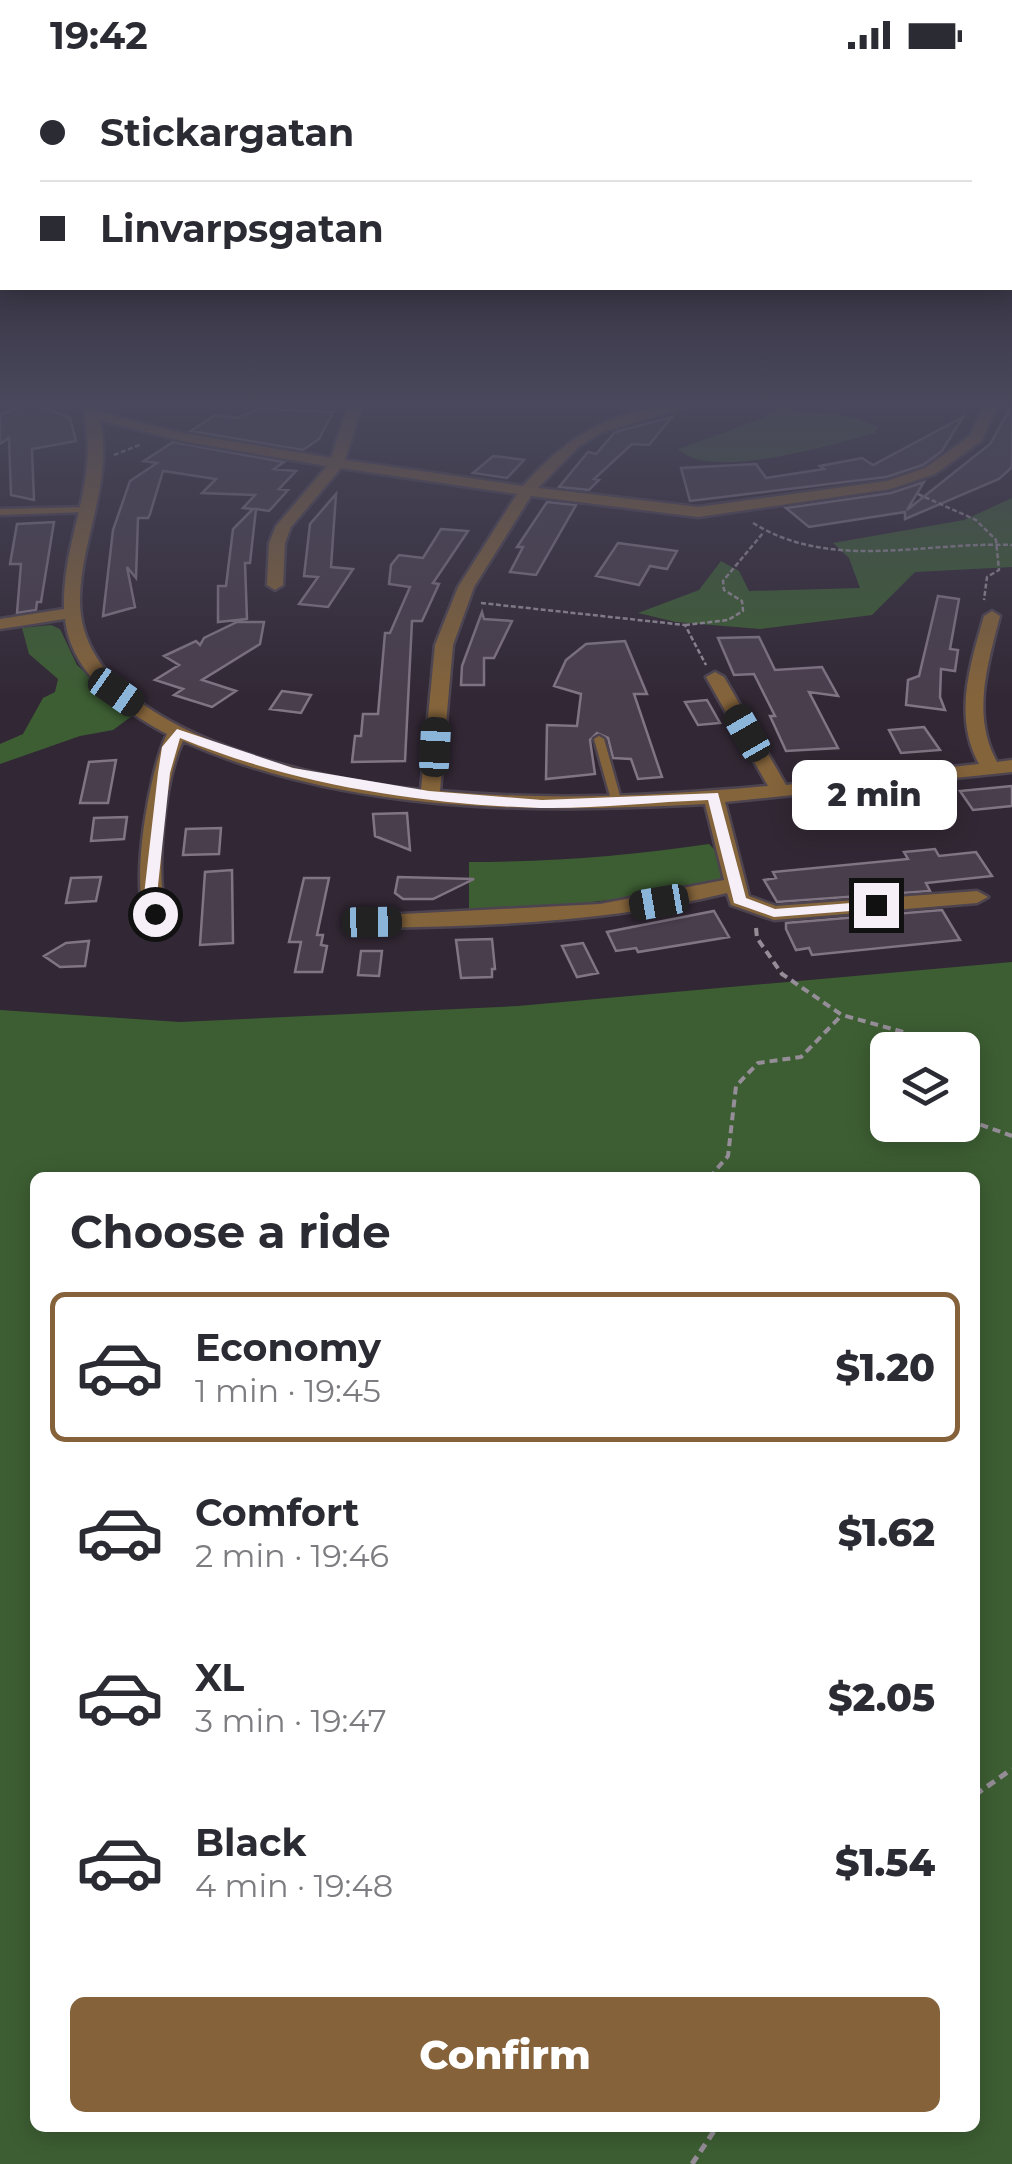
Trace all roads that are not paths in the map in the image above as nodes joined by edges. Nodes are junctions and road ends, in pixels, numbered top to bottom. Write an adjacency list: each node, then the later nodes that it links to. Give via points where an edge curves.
1 (87, 503): 6 (street)
2 (304, 503): 8 (street, via 278,542)
3 (517, 503): 18 (street, via 460,602 444,644)
4 (606, 503): 5 (street, via 671,512)
5 (771, 503)
6 (85, 512): 7 (lane); 9 (street)
7 (0, 514)
8 (276, 585)
9 (72, 613): 11 (street); 13 (street, via 92,665 116,692)
10 (992, 616): 16 (street, via 974,694 976,732)
11 (0, 624)
12 (715, 677): 17 (street)
13 (177, 732): 18 (street, via 291,772); 23 (street, via 164,773 150,895)
14 (599, 739): 20 (lane)
15 (1012, 766): 16 (street)
16 (992, 768): 17 (street)
17 (779, 789): 19 (street)
18 (429, 795): 20 (street)
19 (714, 796): 20 (street); 21 (street)
20 (616, 803)
21 (736, 884): 22 (street, via 739,900 774,913); 24 (street, via 570,917)
22 (977, 897)
23 (155, 914)
24 (372, 922)

